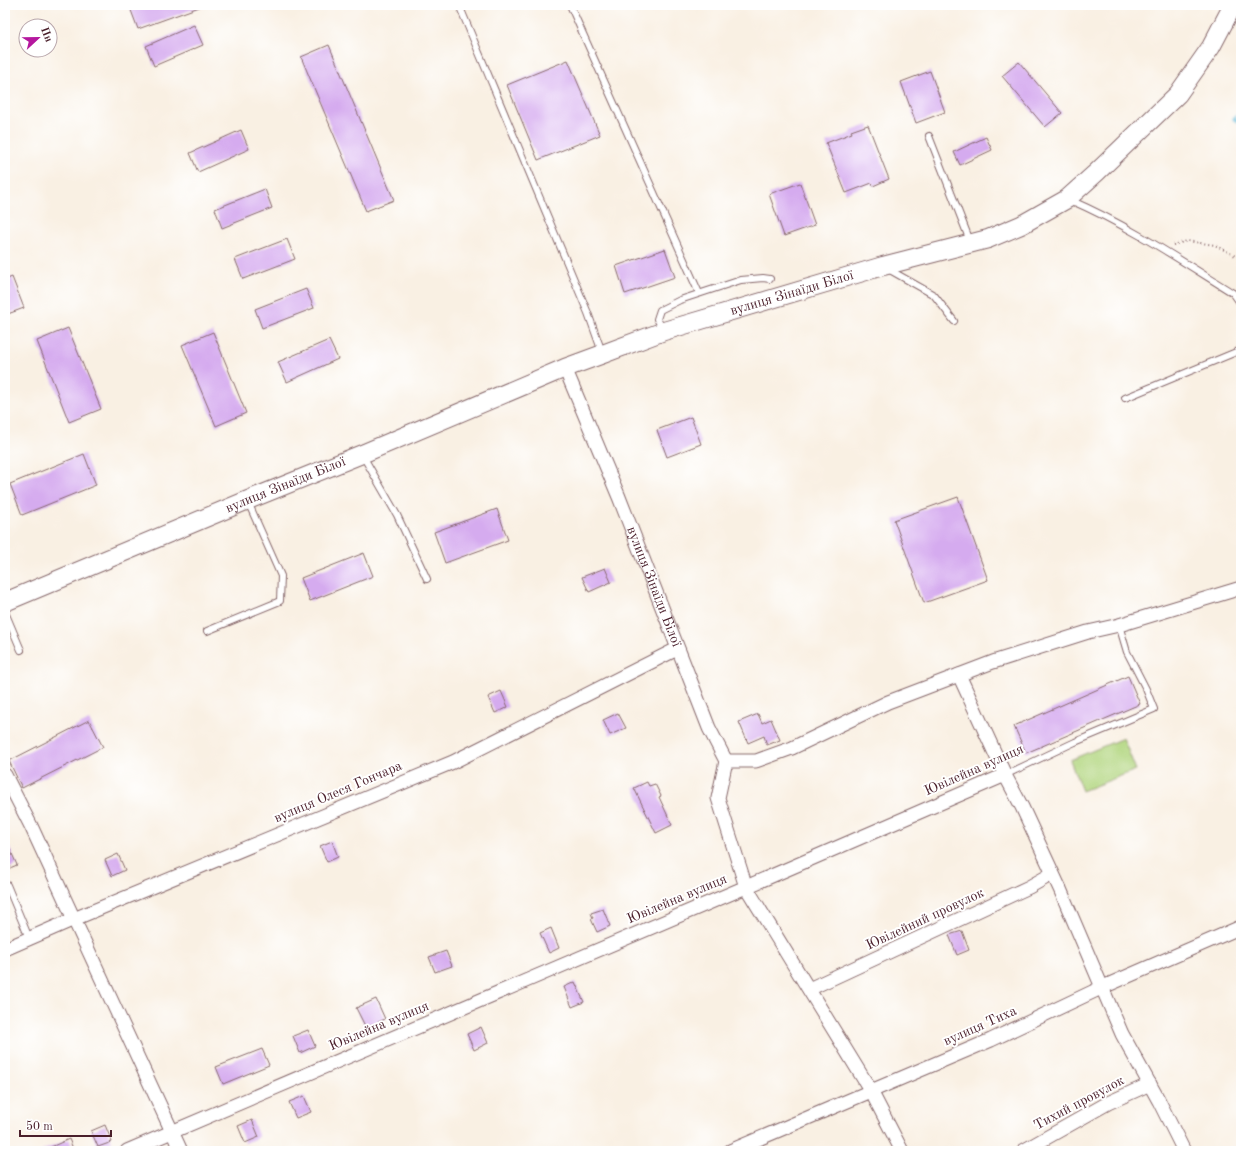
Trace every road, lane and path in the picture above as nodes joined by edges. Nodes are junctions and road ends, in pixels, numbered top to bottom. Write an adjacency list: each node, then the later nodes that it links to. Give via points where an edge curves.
1 (459, 5): 16 (lane)
2 (570, 5): 11 (lane)
3 (1233, 5): 5 (street, вулиця Зінаїди Білої, via 1211,47 1178,94)
4 (929, 136): 6 (lane)
5 (1067, 199): 6 (street, вулиця Зінаїди Білої, via 1020,225); 7 (lane)
6 (971, 244): 9 (street, вулиця Зінаїди Білої)
7 (1163, 248): 8 (path, via 1187,241 1215,245); 12 (lane, via 1233,293)
8 (1241, 259)
9 (883, 266): 13 (lane, via 934,295); 14 (street, вулиця Зінаїди Білої)
10 (770, 279): 11 (lane, via 741,280)
11 (699, 293): 14 (lane, via 660,310 657,319)
12 (1241, 304)
13 (954, 321)
14 (664, 331): 16 (street, вулиця Зінаїди Білої)
15 (1241, 350): 18 (lane)
16 (603, 354): 17 (street, вулиця Зінаїди Білої)
17 (565, 368): 19 (street, вулиця Зінаїди Білої); 27 (street, вулиця Зінаїди Білої)
18 (1125, 398)
19 (362, 454): 20 (street, вулиця Зінаїди Білої); 21 (lane, via 397,515)
20 (248, 500): 23 (street, вулиця Зінаїди Білої); 26 (lane, via 281,576 280,601)
21 (427, 578)
22 (1241, 588): 25 (street)
23 (5, 602)
24 (5, 612): 28 (lane)
25 (1119, 625): 29 (street, via 1088,632); 32 (lane, Ювілейна вулиця, via 1127,652 1154,709)
26 (207, 631)
27 (677, 649): 30 (street, вулиця Зінаїди Білої, via 709,728); 36 (street, вулиця Олеся Гончара, via 453,762)
28 (21, 650)
29 (959, 675): 30 (street, via 888,702 792,748 756,761); 32 (street)
30 (726, 761): 35 (street, via 718,798)
31 (5, 775): 36 (street)
32 (1005, 775): 33 (street); 35 (street, Ювілейна вулиця)
33 (1052, 874): 40 (street); 41 (street, Ювілейний провулок, via 1030,887)
34 (7, 885): 38 (lane)
35 (746, 887): 41 (street); 44 (street, Ювілейна вулиця)
36 (74, 919): 38 (street, вулиця Олеся Гончара); 44 (street)
37 (1241, 927): 40 (street, вулиця Тиха)
38 (29, 938): 39 (street, вулиця Олеся Гончара)
39 (5, 949)
40 (1103, 987): 42 (street, via 1122,1034); 43 (street, вулиця Тиха, via 991,1040)
41 (809, 989): 43 (street)
42 (1150, 1084): 49 (street, Тихий провулок, via 1108,1103); 50 (street)
43 (872, 1091): 47 (street, вулиця Тиха); 48 (street)
44 (172, 1132): 45 (street, Ювілейна вулиця); 46 (street)
45 (127, 1151)
46 (181, 1151)
47 (730, 1151)
48 (902, 1151)
49 (1023, 1151)
50 (1184, 1151)

